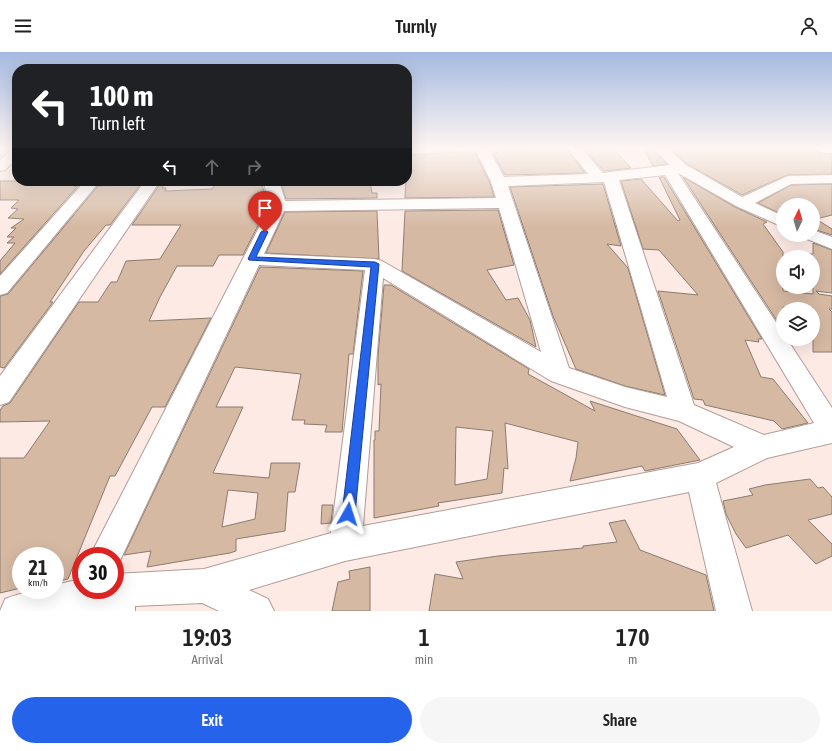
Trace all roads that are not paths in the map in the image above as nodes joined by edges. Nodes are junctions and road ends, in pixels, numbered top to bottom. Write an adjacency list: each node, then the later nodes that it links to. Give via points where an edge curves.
1 (495, 175): 7 (street)
2 (622, 175): 5 (street)
3 (679, 175): 23 (street)
4 (687, 175): 12 (street)
5 (605, 177): 7 (street); 22 (street)
6 (832, 179): 12 (street, via 788,180)
7 (499, 182): 11 (street)
8 (89, 186): 19 (street)
9 (150, 186): 21 (street)
10 (272, 186): 13 (street)
11 (505, 203): 13 (street); 20 (street)
12 (742, 203): 14 (street)
13 (278, 206): 17 (street)
14 (776, 219)
15 (820, 238): 16 (street)
16 (832, 244)
17 (252, 259): 18 (street); 27 (street)
18 (375, 264): 20 (street); 26 (street)
19 (0, 288)
20 (559, 374): 22 (street)
21 (0, 395)
22 (684, 412): 24 (street)
23 (832, 431): 24 (street)
24 (763, 447): 25 (street)
25 (700, 476): 26 (street); 33 (street)
26 (345, 545): 28 (street)
27 (110, 547)
28 (204, 586): 29 (street); 32 (street)
29 (124, 595)
30 (92, 599): 31 (street)
31 (17, 611)
32 (256, 611)
33 (734, 611)

